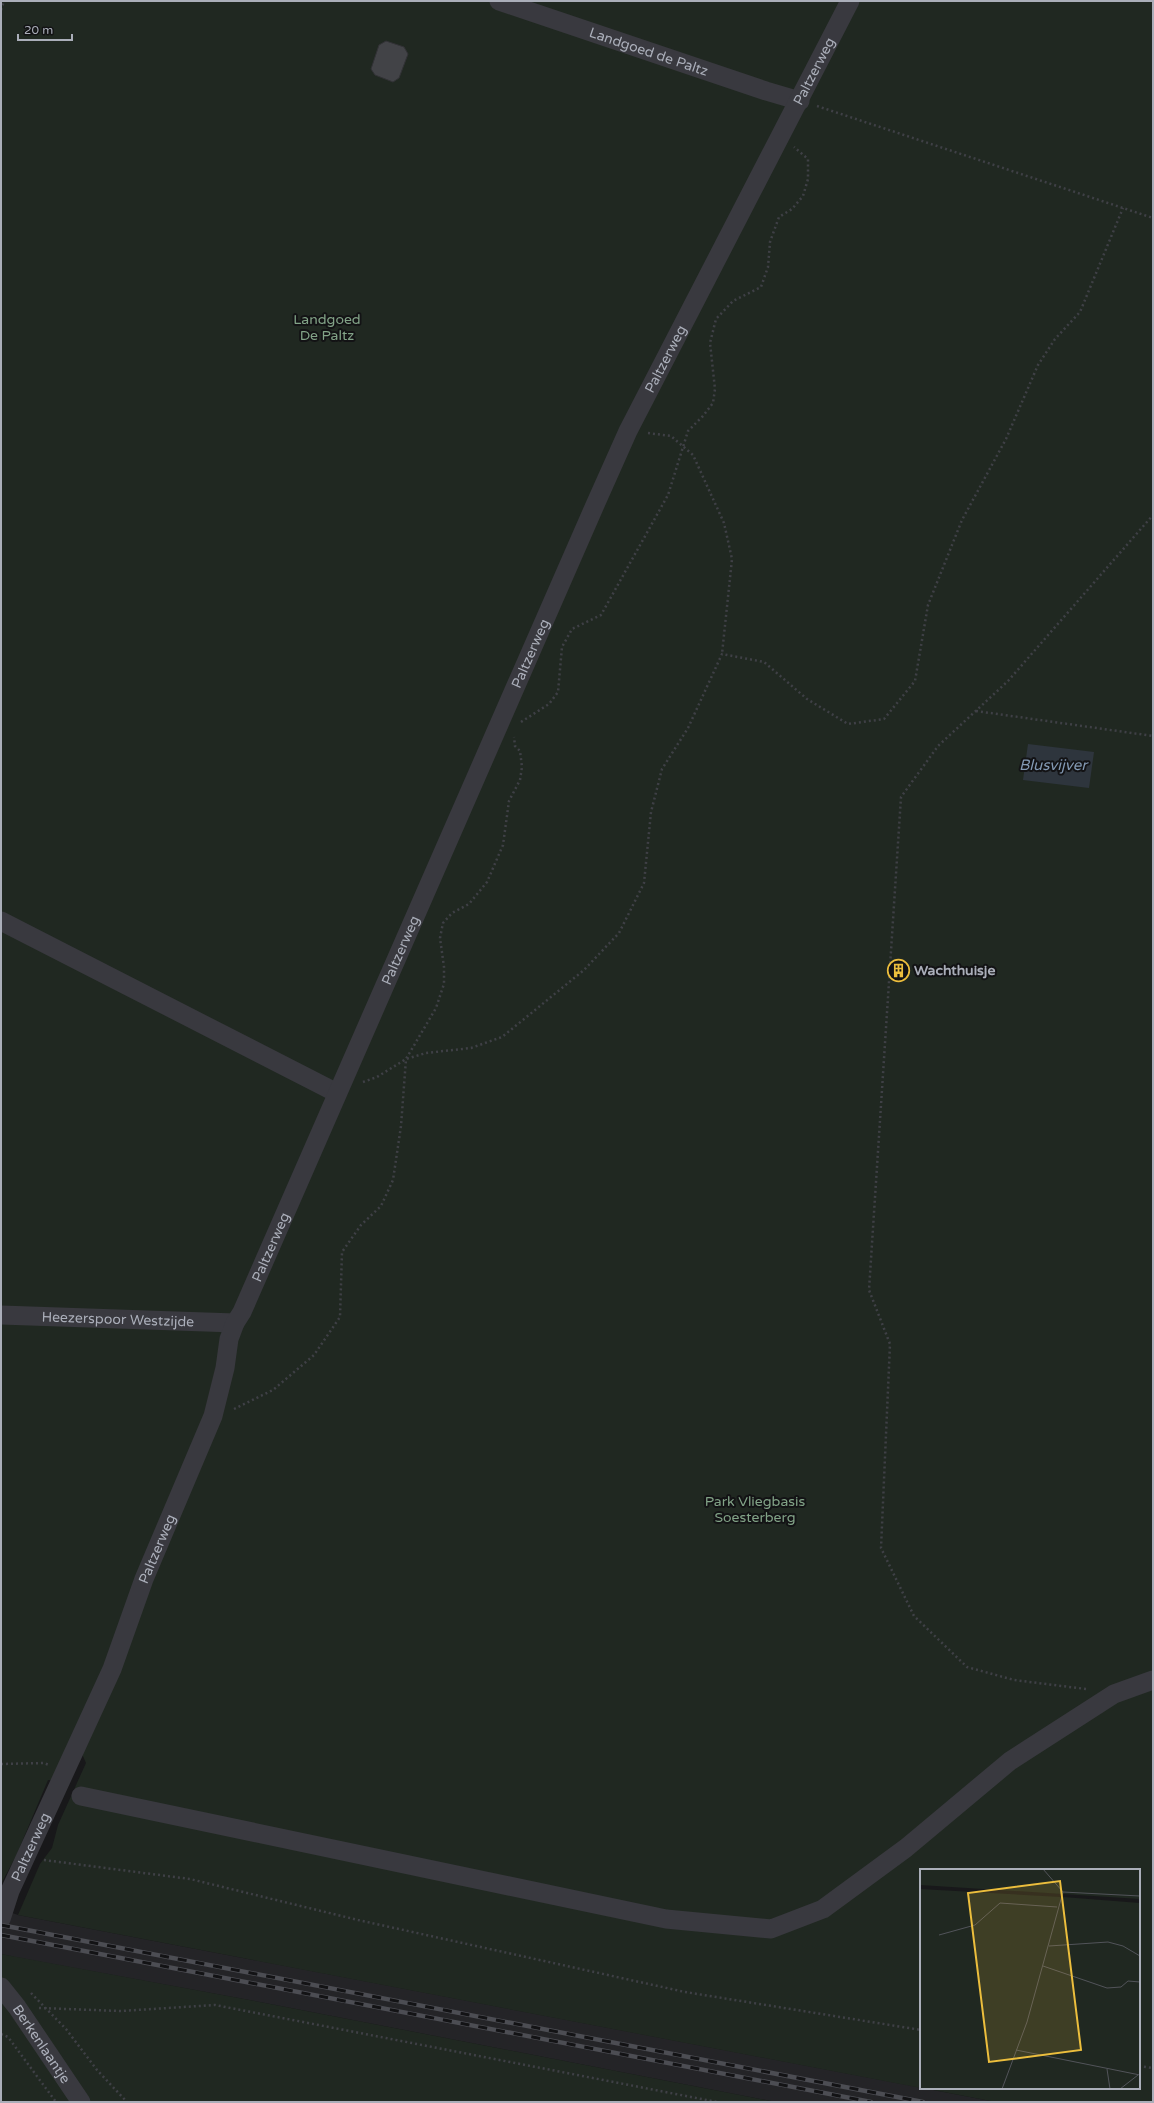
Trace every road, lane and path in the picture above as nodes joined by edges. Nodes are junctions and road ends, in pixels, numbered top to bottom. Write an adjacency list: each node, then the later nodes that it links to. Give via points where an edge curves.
1 (4, 1): 4 (path)
2 (499, 1): 5 (street, Landgoed de Paltz, via 766,91)
3 (850, 1): 5 (street, Paltzerweg)
4 (1, 10)
5 (800, 100): 6 (street, Paltzerweg); 7 (path)
6 (785, 130): 9 (street, Paltzerweg); 10 (path, via 788,141 808,159 808,179 803,196 792,209 779,217 770,242 768,267 761,288 733,301 716,319 710,342 715,389 713,403 688,431)
7 (1123, 208): 8 (path); 12 (path, via 1080,312 1038,364 1006,439 962,520 928,605 915,681 884,719 848,724 807,699 764,662)
8 (1153, 218)
9 (628, 431): 10 (path, via 671,436); 19 (street, Paltzerweg)
10 (682, 445): 12 (path, via 693,455 704,478 724,524 732,559); 14 (path, via 668,495 616,590 601,615 572,629 562,647 558,692 549,704)
11 (1153, 515): 13 (path, via 1008,681)
12 (722, 654): 18 (path, via 688,728 662,769 651,812 644,883 619,933 584,970 502,1037 471,1048 426,1053)
13 (976, 711): 16 (path); 24 (path, via 938,746 901,797 869,1290 890,1344 881,1548 914,1616 967,1667 1014,1680)
14 (519, 724)
15 (515, 732): 18 (path, via 515,746 520,751 522,767 520,780 509,801 503,845 487,882 469,904 452,913 443,922 440,938 444,984 436,1008)
16 (1153, 736)
17 (1, 921): 19 (street)
18 (406, 1059): 19 (path, via 377,1077); 22 (path, via 401,1126 393,1180 381,1206 361,1226 342,1252 340,1317 314,1355 273,1390)
19 (338, 1092): 21 (street, Paltzerweg, via 242,1312)
20 (1, 1315): 21 (street, Heezerspoor Westzijde)
21 (235, 1322): 22 (street, Paltzerweg, via 229,1338 225,1368)
22 (213, 1416): 26 (street, Paltzerweg, via 144,1579 112,1669)
23 (1153, 1680): 24 (street)
24 (1114, 1694): 27 (street, via 1010,1761 906,1848 823,1909 771,1929 666,1919)
25 (1, 1764): 26 (path, via 44,1763)
26 (64, 1772): 28 (street, Paltzerweg)
27 (81, 1796)
28 (26, 1858): 29 (street, Paltzerweg, via 10,1891); 34 (path, via 190,1879 358,1920 685,1992)
29 (1, 1920)
30 (1, 1987): 32 (street, Berkenlaantje)
31 (29, 1990): 33 (path)
32 (17, 2007): 33 (path); 39 (street, Berkenlaantje)
33 (46, 2008): 40 (path); 41 (path, via 121,2011 215,2005)
34 (920, 2030)
35 (1, 2034): 38 (path, via 8,2038)
36 (1140, 2066): 37 (path)
37 (1153, 2068)
38 (56, 2102)
39 (81, 2102)
40 (127, 2102)
41 (717, 2102)

